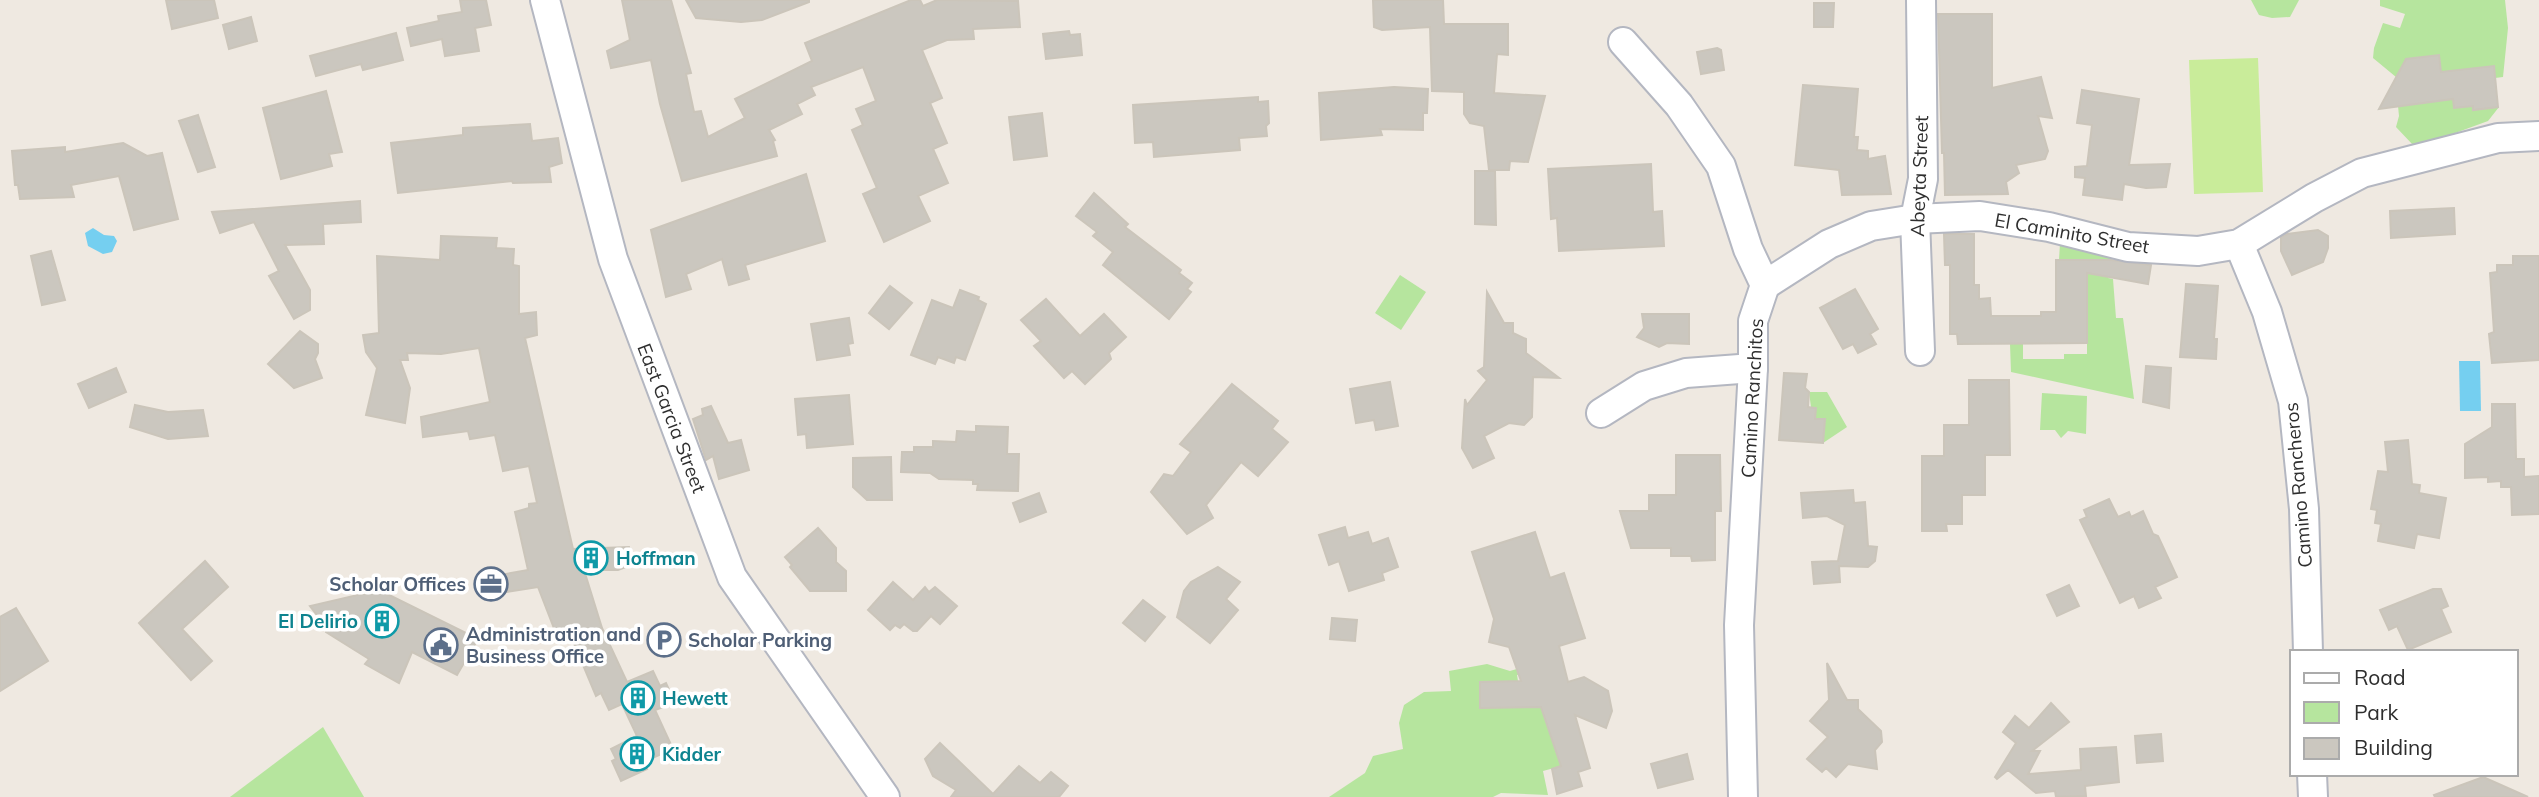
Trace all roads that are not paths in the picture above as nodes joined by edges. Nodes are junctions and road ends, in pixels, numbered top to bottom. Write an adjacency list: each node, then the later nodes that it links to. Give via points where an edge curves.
1 (545, 0): 13 (street, East Garcia Street, via 613,259 732,577)
2 (1921, 0): 5 (street, Abeyta Street, via 1923,179)
3 (1623, 42): 7 (street, via 1679,105 1721,166)
4 (2539, 136): 6 (street, El Caminito Street, via 2498,138 2362,173)
5 (1915, 219): 6 (street, El Caminito Street, via 1980,216 2128,247 2198,251); 7 (street, El Caminito Street, via 1871,226 1829,244); 8 (street, Abeyta Street)
6 (2239, 244): 11 (street, Camino Rancheros, via 2267,312 2294,401 2304,509)
7 (1765, 285): 9 (street, Camino Ranchitos, via 1753,321)
8 (1920, 351)
9 (1753, 368): 10 (street, via 1686,373 1644,386); 14 (street, Camino Ranchitos, via 1740,625)
10 (1601, 413)
11 (2308, 650)
12 (2312, 776): 15 (street)
13 (885, 797)
14 (1743, 797)
15 (2313, 797)

